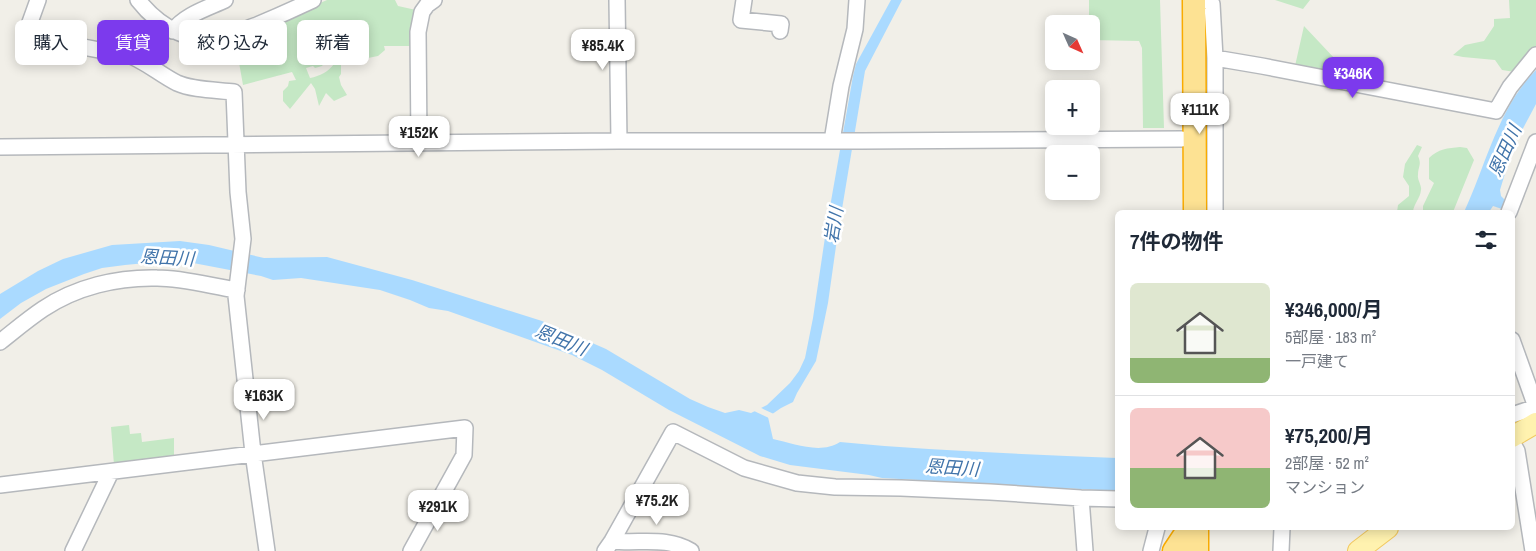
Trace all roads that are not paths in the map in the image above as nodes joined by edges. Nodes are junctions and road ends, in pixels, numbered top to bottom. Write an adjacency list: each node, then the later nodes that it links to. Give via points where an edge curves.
1 (38, 0): 21 (street, via 29,25 56,40 122,52 186,86 234,86)
2 (138, 0): 13 (street, via 153,17)
3 (225, 0): 13 (street, via 184,19)
4 (313, 0): 13 (street, via 227,37 195,38)
5 (434, 0): 20 (street, via 422,12 418,32)
6 (617, 0): 17 (street)
7 (744, 0): 12 (street, via 741,20)
8 (856, 0): 18 (street, via 855,30 841,86)
9 (1181, 0): 16 (highway)
10 (1194, 0): 24 (highway)
11 (1206, 0): 15 (street, via 1212,4)
12 (781, 24)
13 (173, 31)
14 (1536, 55): 15 (street, via 1510,87 1496,111)
15 (1215, 58): 25 (street)
16 (1182, 139): 18 (street); 23 (highway)
17 (619, 141): 18 (street); 20 (street)
18 (835, 141)
19 (1536, 142): 26 (street)
20 (419, 143): 21 (street)
21 (237, 145): 22 (street); 27 (street, via 243,239)
22 (0, 147)
23 (1182, 210)
24 (1195, 210)
25 (1215, 210)
26 (1510, 210)
27 (237, 288): 28 (street, via 158,278 109,282 61,298); 35 (street)
28 (0, 342)
29 (1515, 348): 30 (street)
30 (1536, 407): 31 (street)
31 (1515, 414)
32 (1536, 423): 33 (main road)
33 (1515, 435)
34 (1515, 447): 52 (street)
35 (253, 453): 37 (street); 46 (street); 47 (street, via 466,428 464,455)
36 (109, 476): 45 (street)
37 (0, 485)
38 (1081, 498): 39 (street); 43 (street, via 901,488 835,488 797,483 744,468 673,432); 49 (street)
39 (1115, 499)
40 (1156, 530): 50 (street)
41 (1282, 530): 51 (street)
42 (1386, 530): 44 (main road)
43 (609, 546): 48 (street, via 664,541)
44 (1365, 548)
45 (73, 551)
46 (267, 551)
47 (411, 551)
48 (691, 551)
49 (1085, 551)
50 (1151, 551)
51 (1282, 551)
52 (1533, 551)

